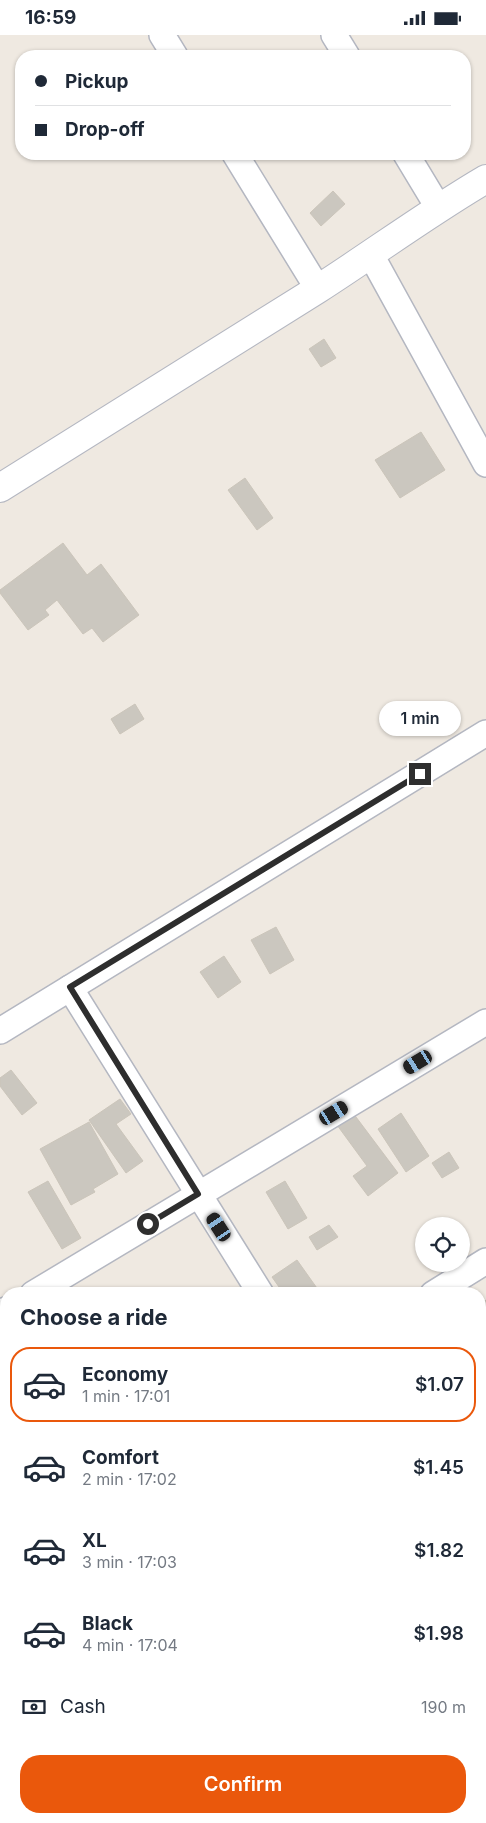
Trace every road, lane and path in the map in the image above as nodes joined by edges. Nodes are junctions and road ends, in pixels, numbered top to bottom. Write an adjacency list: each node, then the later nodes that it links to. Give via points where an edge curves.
1 (162, 35): 2 (street)
2 (171, 50)
3 (239, 160): 8 (street)
4 (410, 160): 6 (street)
5 (486, 179): 6 (main road)
6 (438, 207): 7 (main road)
7 (371, 255): 8 (main road); 9 (street)
8 (318, 289): 10 (main road)
9 (486, 463)
10 (0, 488)
11 (486, 733): 12 (street)
12 (70, 987): 14 (street); 15 (street)
13 (486, 1022): 15 (street)
14 (0, 1031)
15 (198, 1194): 17 (street); 18 (street)
16 (486, 1261): 19 (street)
17 (45, 1287)
18 (258, 1287)
19 (444, 1287)

